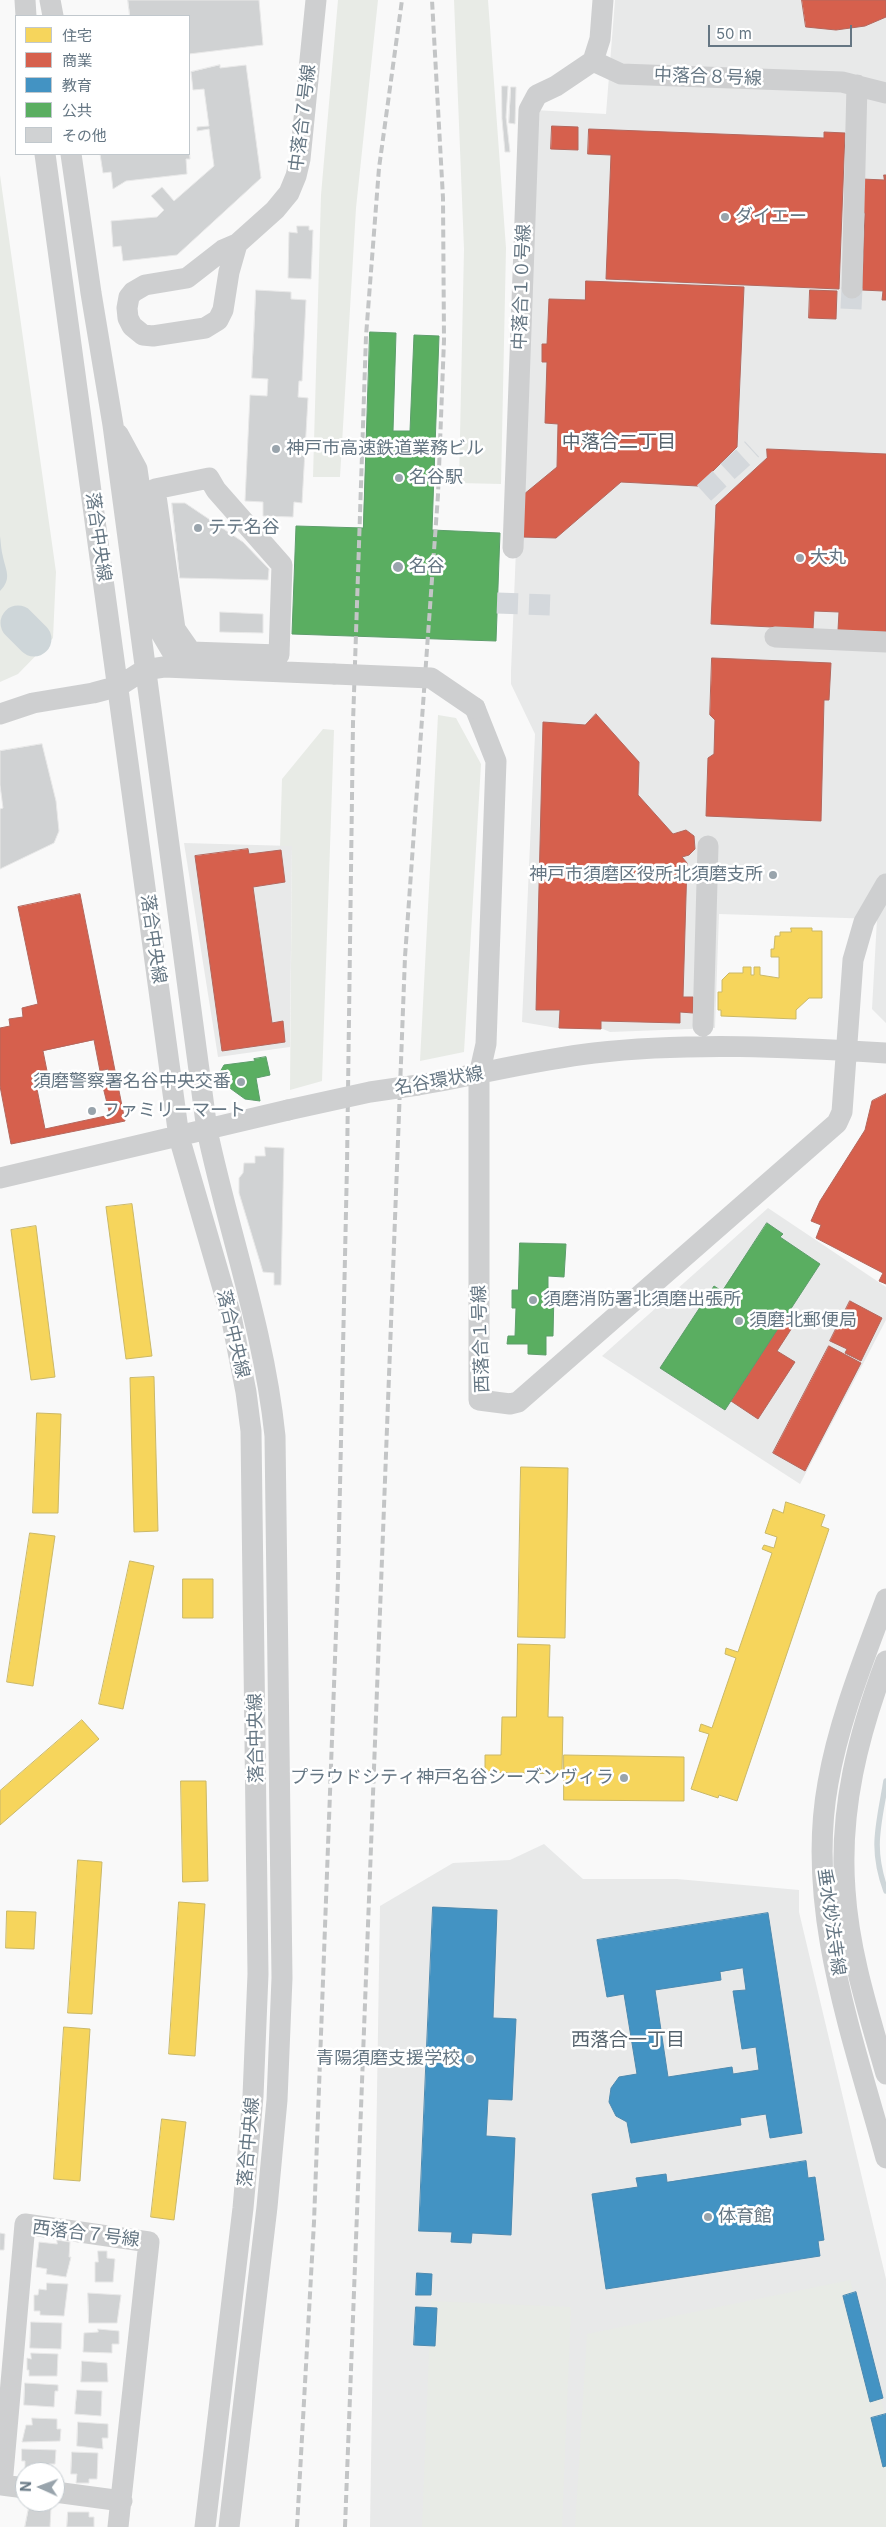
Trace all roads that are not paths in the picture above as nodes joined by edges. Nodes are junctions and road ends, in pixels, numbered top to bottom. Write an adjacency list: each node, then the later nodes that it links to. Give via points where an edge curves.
1 (25, 0): 5 (street)
2 (50, 0): 6 (street)
3 (316, 0): 12 (street, 中落合７号線, via 296,176 282,203)
4 (603, 0): 7 (street, via 600,40)
5 (26, 15)
6 (53, 15)
7 (594, 61): 8 (street, 中落合８号線, via 621,74); 15 (street, 中落合１０号線, via 537,96 529,110)
8 (857, 85): 9 (street, 中落合８号線); 13 (street)
9 (886, 93)
10 (45, 155): 21 (street, 落合中央線)
11 (72, 155): 14 (street, 落合中央線, via 90,293)
12 (237, 244): 12 (street, 中落合７号線, via 218,320 205,328 153,336 143,335 132,326 127,308 129,297 139,286 187,278 223,250)
13 (852, 288)
14 (113, 426): 19 (street, via 137,469 161,633 171,650); 20 (street, 落合中央線)
15 (513, 548)
16 (287, 594): 16 (street, via 279,655 190,652 175,629 155,489 209,478 282,565)
17 (774, 637): 18 (street)
18 (886, 642)
19 (189, 668): 20 (street); 28 (street, bridge, via 431,678 475,708 496,761 486,1044)
20 (144, 670): 21 (street); 29 (street, 落合中央線)
21 (119, 686): 22 (street, via 94,694 14,708); 30 (street, 落合中央線)
22 (0, 714)
23 (708, 846): 25 (street)
24 (886, 884): 26 (street, via 858,939)
25 (703, 1026)
26 (846, 1050): 27 (street, 名谷環状線); 28 (street, 名谷環状線, via 620,1050 533,1062); 28 (street, 西落合１号線, via 842,1112 837,1123 532,1390 518,1402 510,1404 479,1400)
27 (886, 1053)
28 (471, 1076): 29 (street, 名谷環状線, bridge, via 370,1092)
29 (207, 1130): 30 (street, 名谷環状線); 42 (street, 落合中央線, via 216,1176 254,1308 270,1389 276,1472 282,1978 277,2100)
30 (179, 1137): 31 (street, 名谷環状線); 41 (street, 落合中央線, via 231,1316 246,1392 252,1471 258,1974 253,2096)
31 (0, 1176)
32 (886, 1599): 35 (street, 垂水妙法寺線, via 836,1748 825,1805 822,1864 825,1907 836,1968)
33 (886, 1661): 34 (street, 垂水妙法寺線, via 862,1731 851,1778 844,1861 852,1942)
34 (886, 2074)
35 (886, 2158)
36 (15, 2489): 37 (street)
37 (0, 2490): 39 (street, 西落合７号線, via 25,2224 149,2242)
38 (65, 2493): 39 (street)
39 (122, 2501): 40 (street, 西落合７号線)
40 (118, 2527)
41 (205, 2527)
42 (229, 2527)

